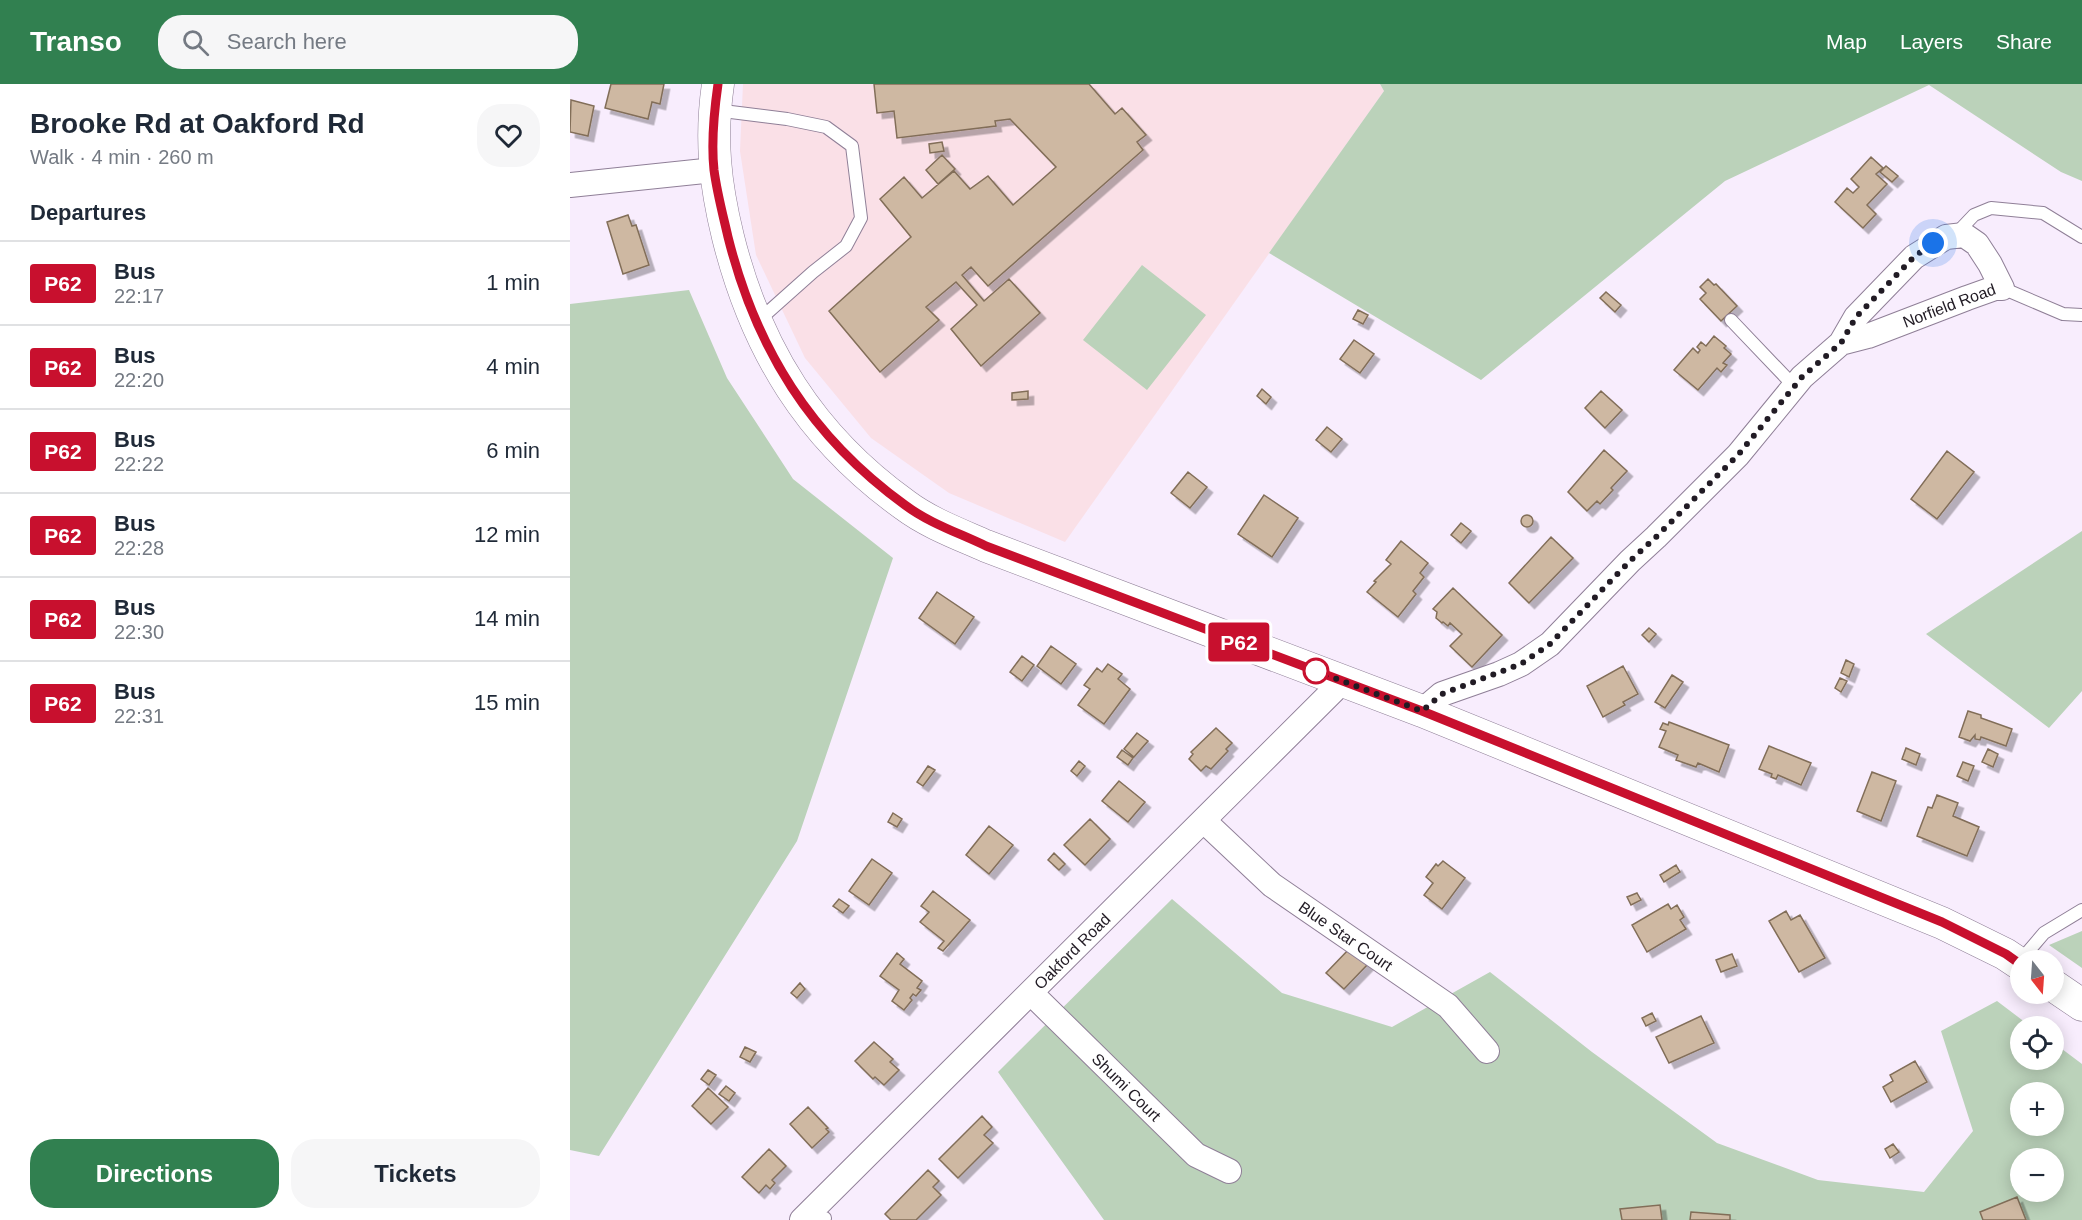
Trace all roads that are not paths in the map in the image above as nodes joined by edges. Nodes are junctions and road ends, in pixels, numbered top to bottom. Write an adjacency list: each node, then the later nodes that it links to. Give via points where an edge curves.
1 (716, 97): 2 (street); 9 (lane, via 826,128 852,146 861,218 846,246)
2 (714, 170): 3 (street); 9 (street, via 736,268)
3 (570, 185)
4 (1955, 235): 5 (lane, via 1974,214 1991,208 2043,213); 6 (street, Norfield Road, via 1964,235 1977,244); 10 (street, Norfield Road, via 1933,243 1914,257 1856,317)
5 (2082, 237)
6 (2002, 288): 7 (lane, via 2063,314); 10 (street, Norfield Road)
7 (2082, 315)
8 (1731, 320): 11 (lane)
9 (757, 323): 12 (street, via 781,373 803,406 838,448 906,506 986,546)
10 (1841, 343): 11 (street, Norfield Road)
11 (1794, 386): 13 (street, Norfield Road, via 1738,455 1550,644 1521,664 1442,694)
12 (1343, 681): 13 (street); 14 (street, Oakford Road)
13 (1422, 711): 17 (street, via 1942,922)
14 (1204, 821): 18 (street, Oakford Road); 21 (street, Blue Star Court, via 1272,885 1448,1006)
15 (2082, 910): 16 (lane, via 2044,933)
16 (2030, 950)
17 (2010, 956)
18 (1031, 993): 22 (street, Shumi Court, via 1196,1155); 23 (street, Oakford Road)
19 (2064, 993): 20 (street)
20 (2082, 1005)
21 (1487, 1051)
22 (1229, 1171)
23 (818, 1217)

